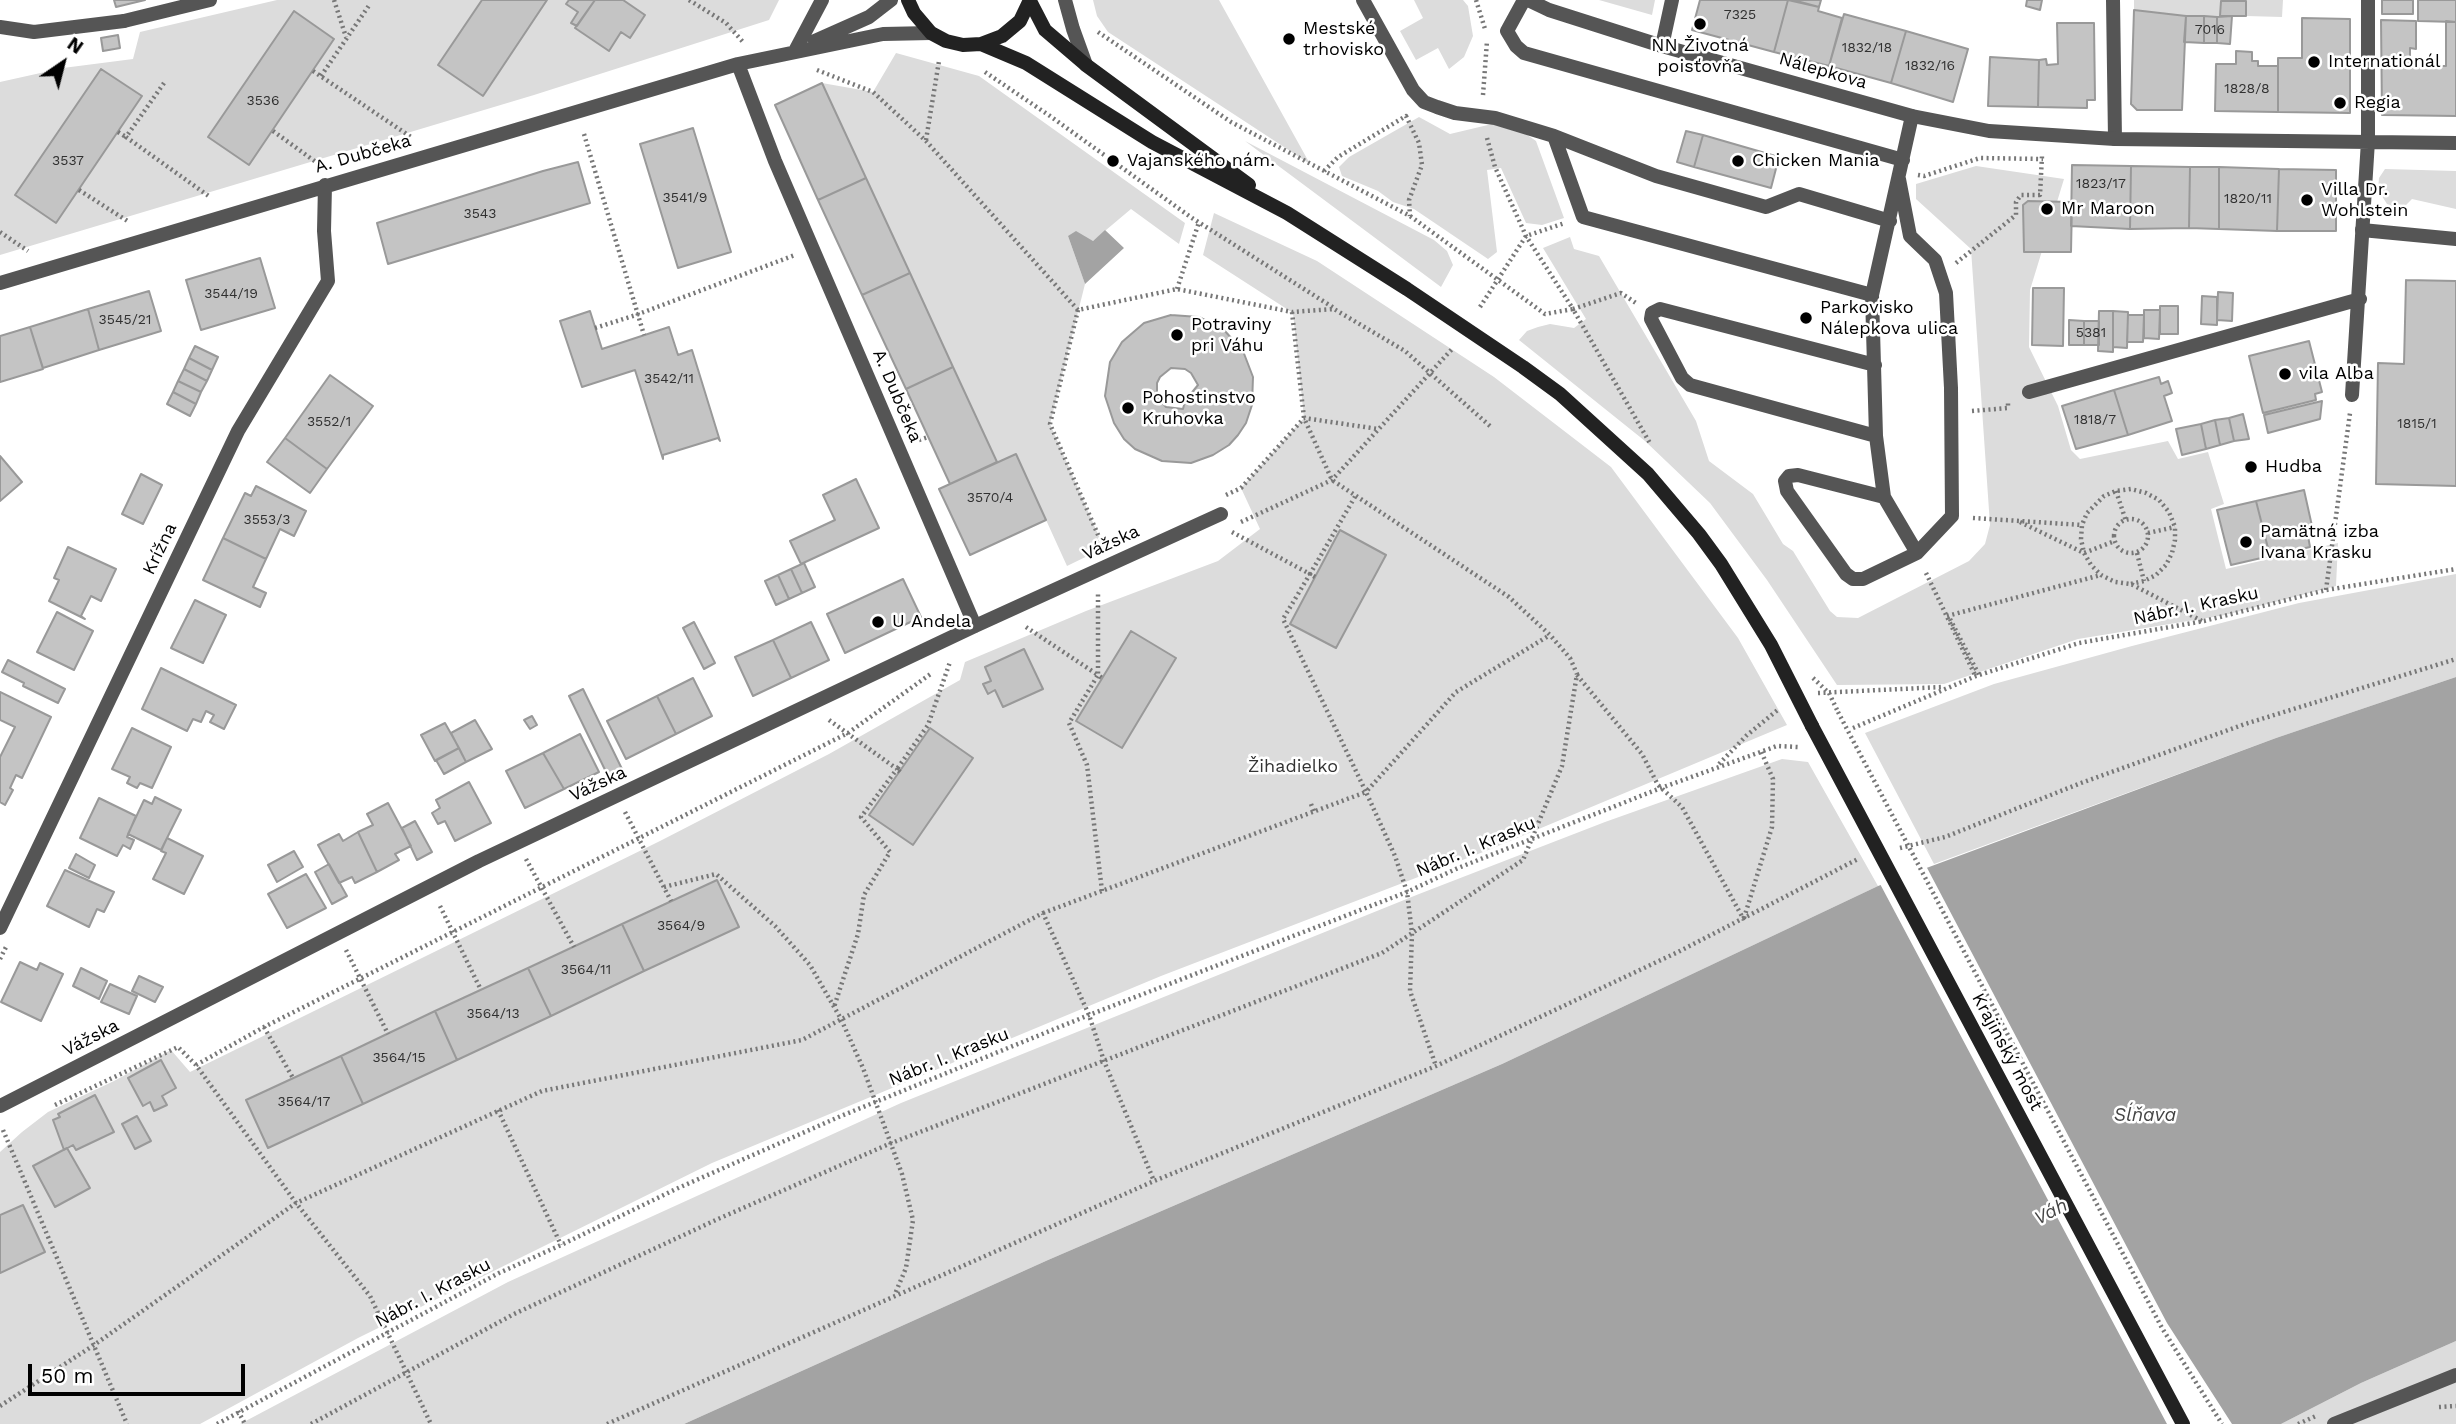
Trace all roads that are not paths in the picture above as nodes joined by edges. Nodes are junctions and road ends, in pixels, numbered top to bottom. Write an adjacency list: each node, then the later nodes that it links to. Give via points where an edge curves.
1 (210, 0): 12 (street, via 124,21 34,32)
2 (822, 0): 16 (street)
3 (891, 0): 16 (street, A. Dubčeka, via 869,17)
4 (908, 0): 13 (main road)
5 (1030, 0): 14 (main road, via 1020,21); 18 (main road, via 1045,30)
6 (1066, 0): 18 (street)
7 (1363, 0): 20 (street, via 1424,102)
8 (1526, 0): 15 (street, Nálepkova); 24 (street, via 1507,31 1524,53)
9 (1672, 0): 15 (street)
10 (2113, 0): 21 (street)
11 (2368, 0): 22 (street)
12 (0, 27)
13 (931, 33): 14 (main road, via 963,45); 16 (street, A. Dubčeka, via 883,34)
14 (981, 44): 27 (main road, via 1026,63 1152,142)
15 (1662, 46): 19 (street, Nálepkova)
16 (795, 51): 17 (street, A. Dubčeka)
17 (738, 64): 26 (street, A. Dubčeka); 41 (street, A. Dubčeka, via 775,161)
18 (1086, 65): 27 (main road)
19 (1912, 116): 21 (street, Nálepkova, via 1989,131); 24 (street)
20 (1554, 136): 28 (street, via 1656,176 1766,207 1799,194); 32 (street, via 1583,217)
21 (2115, 139): 22 (street, Nálepkova)
22 (2368, 141): 23 (street, Nálepkova); 29 (street)
23 (2456, 143)
24 (1903, 160): 25 (street)
25 (1899, 179): 28 (street); 40 (street, via 1910,236 1935,260 1946,293 1952,516)
26 (325, 185): 31 (street, A. Dubčeka); 42 (street, Krížna, via 328,281 238,431)
27 (1287, 213): 45 (main road, Krajinský most, bridge, via 1560,394 1621,447 1677,506 1721,564 1771,645)
28 (1890, 221): 32 (street)
29 (2362, 230): 30 (street); 33 (street)
30 (2456, 239)
31 (0, 283)
32 (1872, 295): 34 (street)
33 (2360, 299): 35 (street); 36 (street)
34 (1875, 365): 37 (street); 37 (street, via 1660,309 1652,313 1682,378 1690,385)
35 (2029, 392)
36 (2353, 395)
37 (1876, 436): 38 (street)
38 (1884, 497): 40 (street); 40 (street, via 1798,475 1785,481 1787,491 1853,579 1863,579)
39 (1221, 514): 41 (street, Vážska)
40 (1917, 553)
41 (975, 626): 43 (street, Vážska, via 517,843)
42 (0, 928)
43 (0, 1106)
44 (2456, 1375): 46 (street)
45 (2183, 1424)
46 (2334, 1424)

